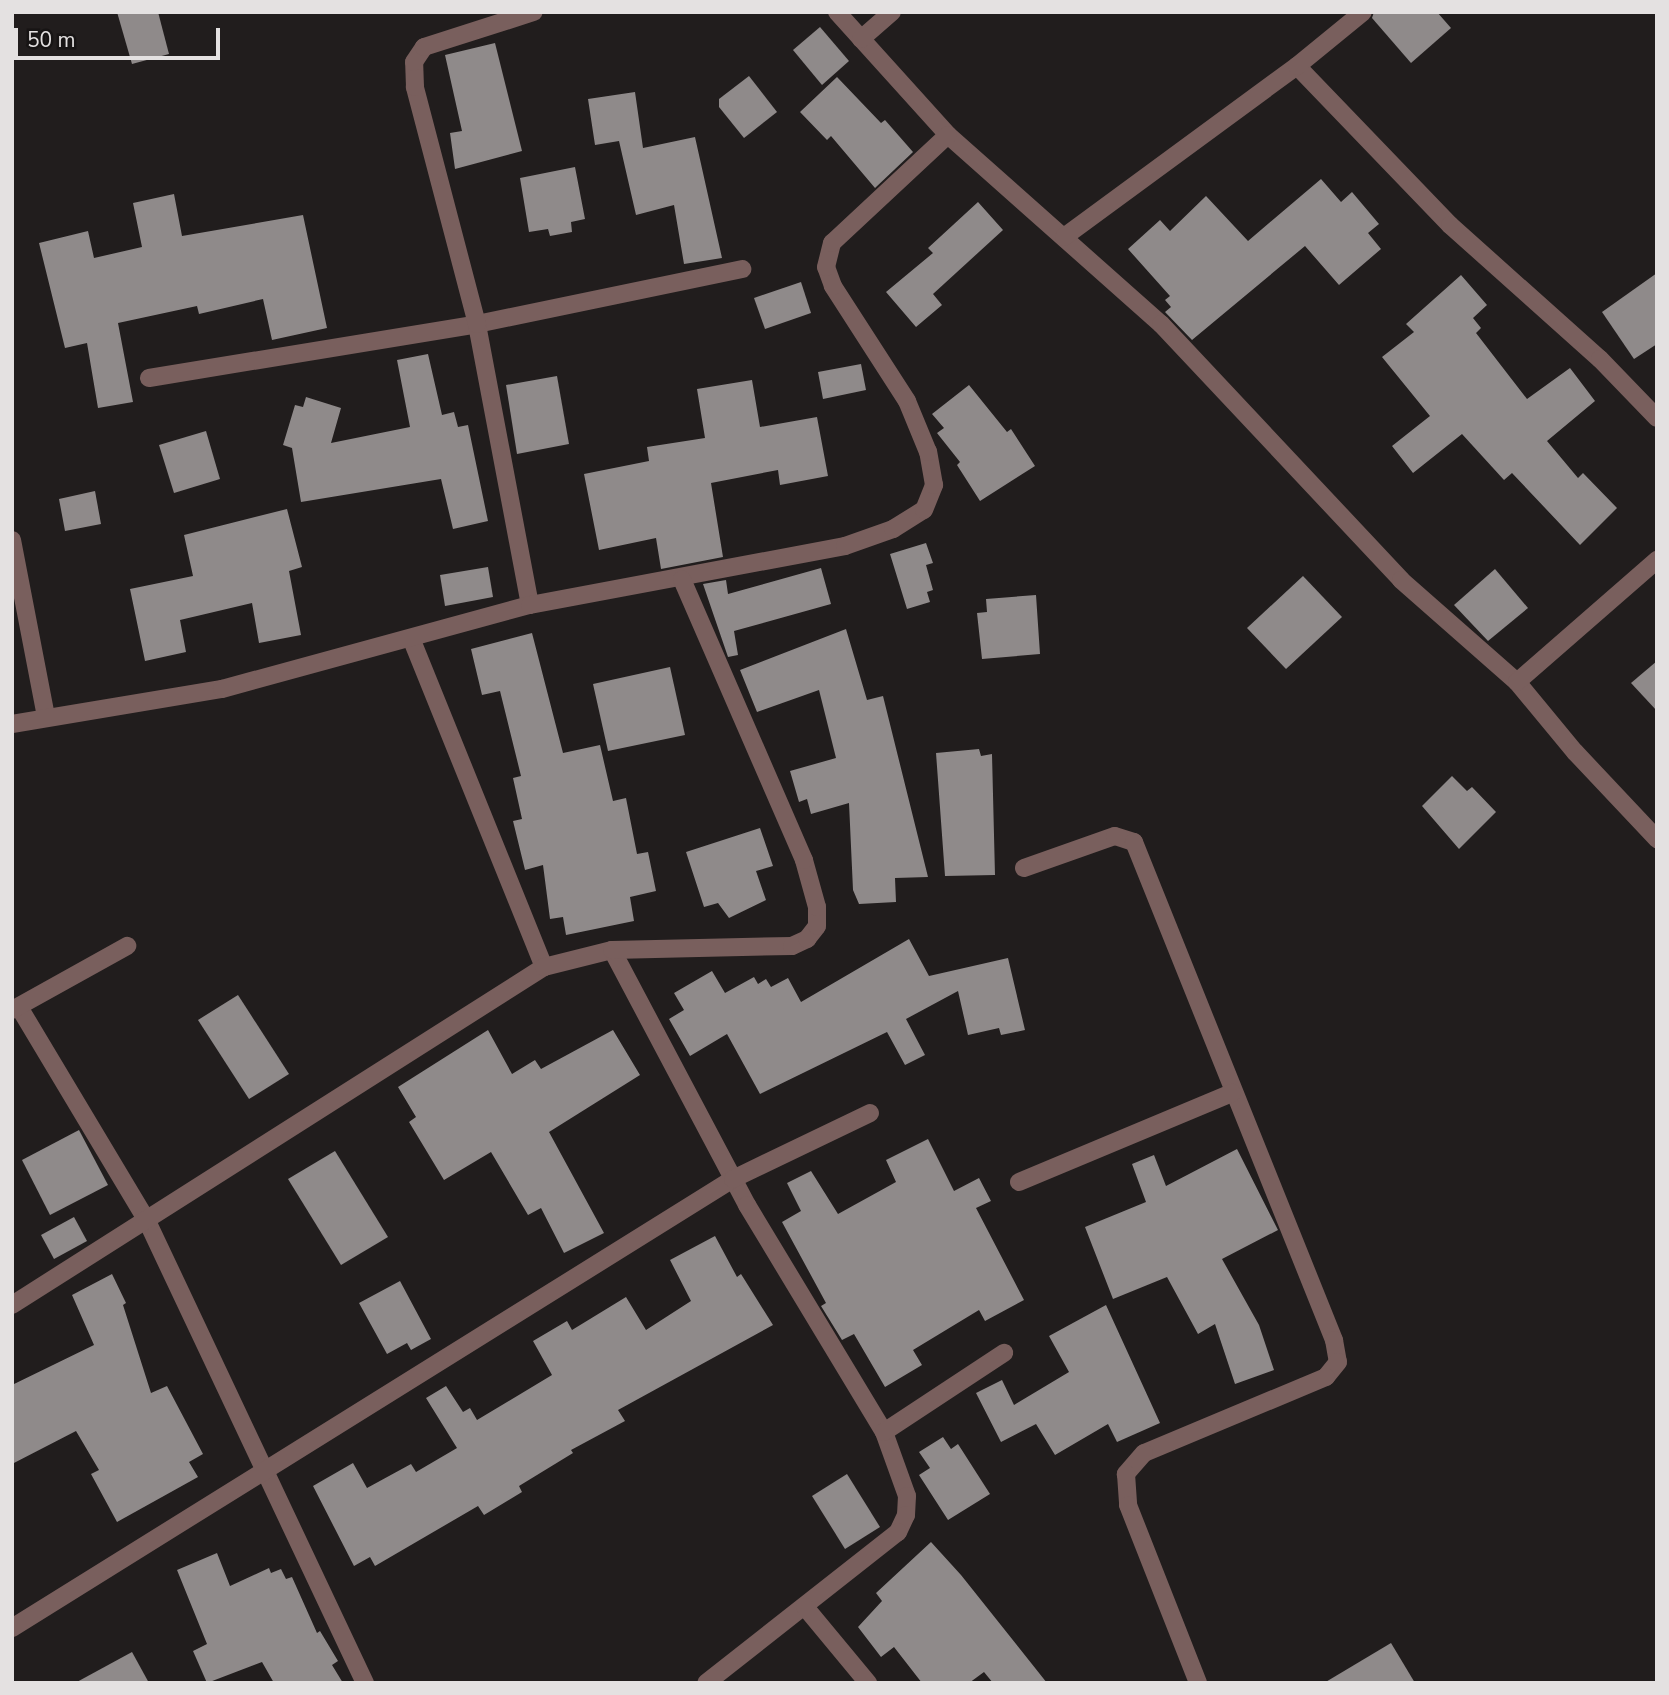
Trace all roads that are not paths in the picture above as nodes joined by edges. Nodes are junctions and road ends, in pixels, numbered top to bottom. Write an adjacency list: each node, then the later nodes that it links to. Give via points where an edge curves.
1 (534, 12): 10 (street, via 424,47 414,62 415,87)
2 (837, 12): 5 (street)
3 (892, 12): 5 (street)
4 (1363, 12): 6 (street)
5 (861, 39): 7 (street)
6 (1297, 66): 8 (street); 12 (street, via 1450,225 1600,359)
7 (948, 135): 8 (street, via 1023,206); 15 (street, via 832,243 825,267 907,401 928,452 934,485 923,510 893,529 845,546)
8 (1064, 237): 18 (street, via 1161,324 1401,580)
9 (742, 269): 10 (street)
10 (477, 324): 11 (street); 16 (street)
11 (149, 378)
12 (1657, 418)
13 (12, 540): 19 (street)
14 (1657, 561): 18 (street)
15 (682, 579): 16 (street); 24 (street, via 804,860 817,906 817,926 807,939 792,946)
16 (530, 606): 17 (street)
17 (411, 638): 19 (street, via 222,690); 25 (street)
18 (1517, 682): 21 (street)
19 (46, 717): 20 (street)
20 (12, 724)
21 (1657, 839)
22 (1024, 868): 27 (street, via 1115,836 1134,842)
23 (127, 946): 26 (street)
24 (612, 950): 25 (street); 29 (street)
25 (544, 967): 31 (street)
26 (15, 1009): 31 (street)
27 (1233, 1093): 30 (street); 41 (street, via 1334,1340 1338,1362 1326,1377 1144,1453 1126,1475 1128,1505)
28 (870, 1113): 29 (street)
29 (733, 1179): 34 (street); 35 (street)
30 (1019, 1182)
31 (147, 1222): 32 (street); 35 (street)
32 (12, 1305)
33 (1004, 1353): 34 (street)
34 (884, 1432): 36 (street, via 907,1496 906,1515 898,1532)
35 (267, 1471): 37 (street); 38 (street)
36 (805, 1607): 39 (street); 40 (street)
37 (12, 1628)
38 (365, 1683)
39 (706, 1683)
40 (868, 1683)
41 (1198, 1683)

